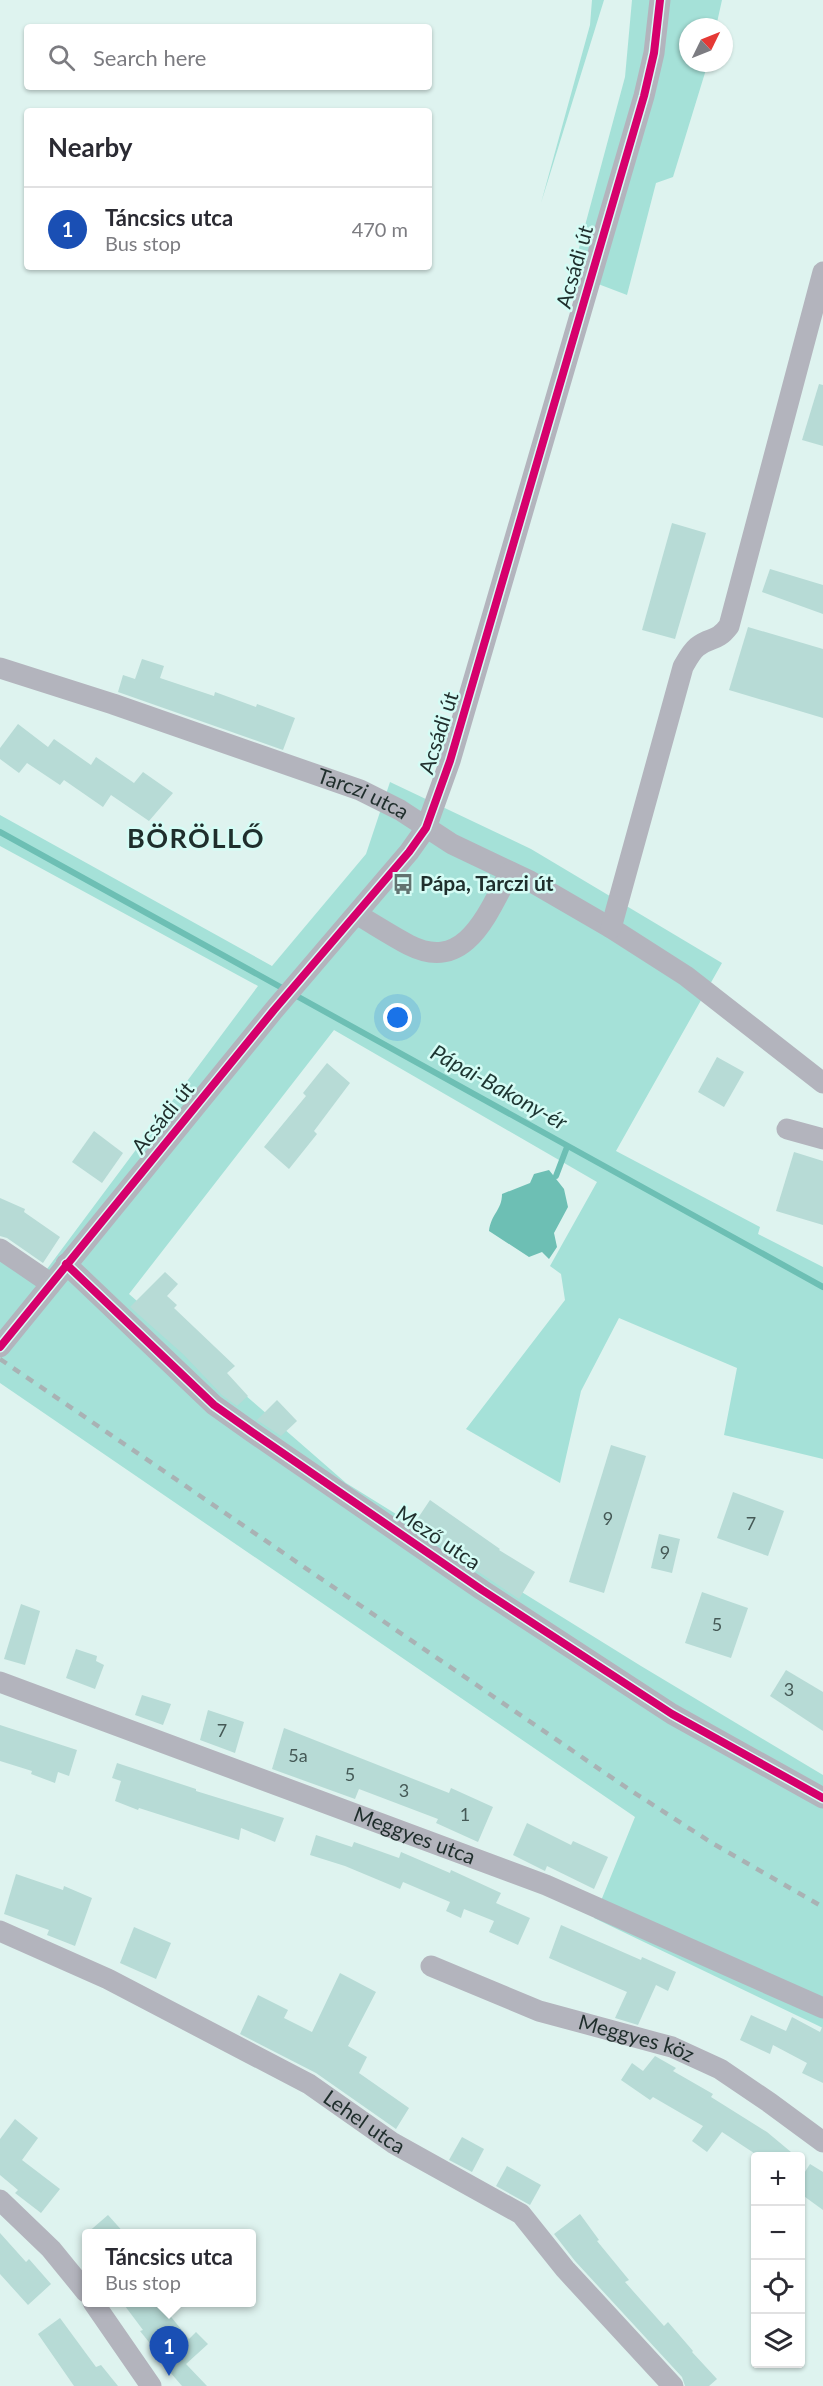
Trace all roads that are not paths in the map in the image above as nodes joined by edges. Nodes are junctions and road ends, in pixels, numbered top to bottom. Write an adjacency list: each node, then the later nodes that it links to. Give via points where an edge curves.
1 (660, 0): 5 (street, Acsádi út, via 644,96 486,645)
2 (823, 272): 3 (street)
3 (815, 334): 8 (street, via 729,626 721,637 692,652 683,667)
4 (0, 668): 5 (street, Tarczi utca, via 360,790)
5 (426, 828): 6 (street, Tarczi utca); 7 (street, Acsádi út)
6 (510, 872): 7 (street, via 479,927 469,939 447,953 411,946); 8 (street, Tarczi utca)
7 (358, 915): 13 (street, Acsádi út, via 274,1010)
8 (611, 928): 9 (street, Tarczi utca, via 686,976)
9 (816, 1078)
10 (787, 1129): 11 (street)
11 (823, 1139)
12 (0, 1250): 14 (street)
13 (66, 1264): 14 (street, Acsádi út); 17 (street, Mező utca, via 207,1399 252,1432 672,1714)
14 (50, 1283): 15 (street, Acsádi út)
15 (0, 1347)
16 (0, 1682): 20 (street, Meggyes utca, via 546,1885)
17 (823, 1798)
18 (0, 1931): 26 (street, Lehel utca, via 108,1979 309,2084 393,2143 521,2214 565,2269)
19 (431, 1966): 21 (street, Meggyes köz, via 539,2011 672,2047 720,2069)
20 (823, 2008)
21 (823, 2142)
22 (0, 2200): 23 (street, via 51,2249)
23 (82, 2286)
24 (96, 2307): 25 (street)
25 (151, 2386)
26 (673, 2386)

